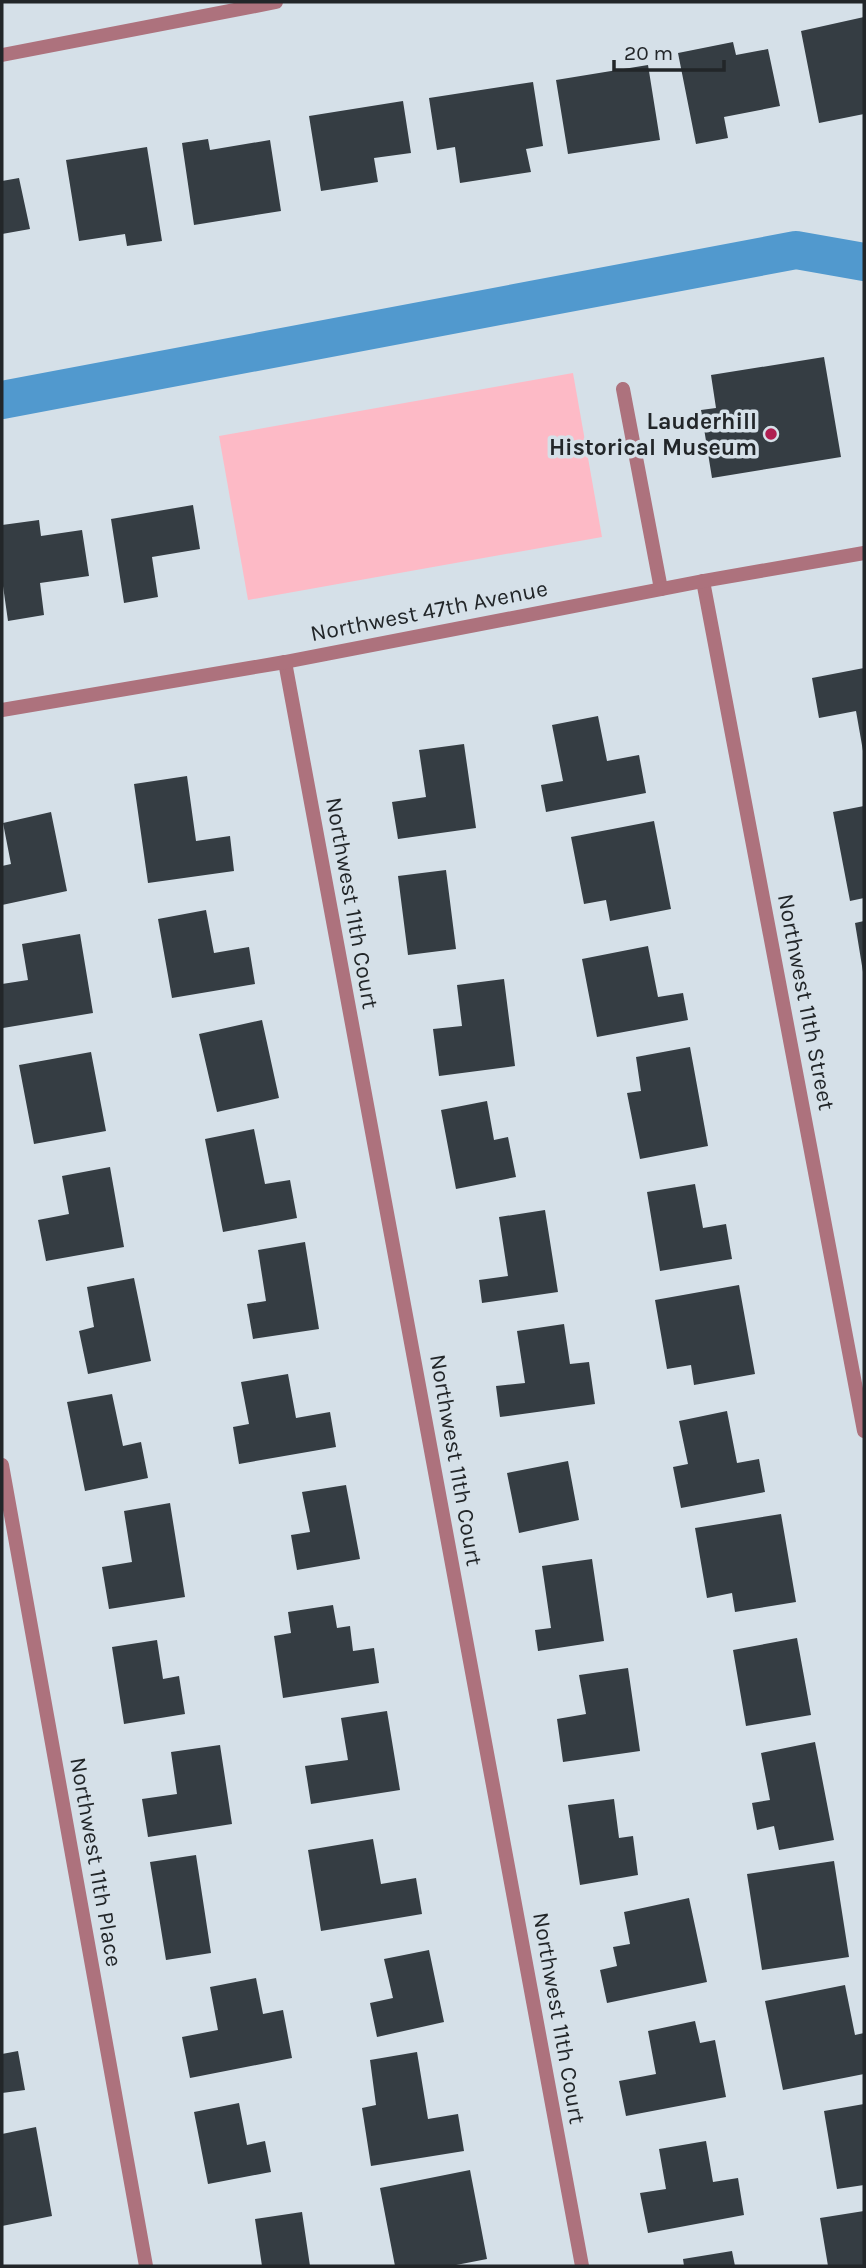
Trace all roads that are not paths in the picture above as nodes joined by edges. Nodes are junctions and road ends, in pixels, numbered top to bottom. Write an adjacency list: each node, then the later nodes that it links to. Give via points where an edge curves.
1 (276, 2): 2 (street)
2 (2, 55)
3 (623, 389): 6 (street)
4 (864, 553): 5 (street, Northwest 47th Avenue)
5 (703, 581): 6 (street, Northwest 47th Avenue); 9 (street, Northwest 11th Street)
6 (661, 589): 7 (street, Northwest 47th Avenue)
7 (285, 663): 8 (street, Northwest 47th Avenue); 12 (street, Northwest 11th Court)
8 (2, 710)
9 (864, 1431)
10 (2, 1465): 11 (street, Northwest 11th Place)
11 (146, 2266)
12 (582, 2266)

